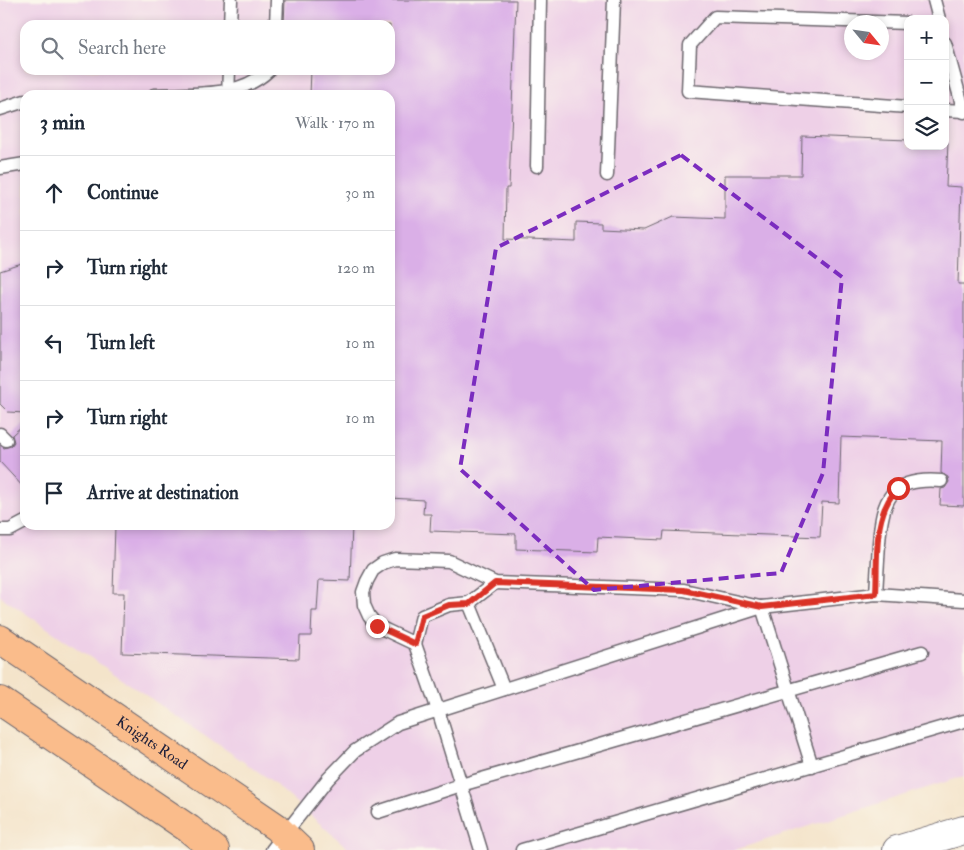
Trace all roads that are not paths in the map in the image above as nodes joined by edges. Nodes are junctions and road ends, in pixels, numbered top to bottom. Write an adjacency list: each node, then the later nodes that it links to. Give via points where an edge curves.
1 (232, 0): 7 (lane)
2 (277, 0): 8 (lane)
3 (540, 0): 21 (lane)
4 (614, 0): 23 (lane)
5 (934, 0): 6 (lane)
6 (938, 15)
7 (230, 20)
8 (276, 20)
9 (904, 22): 16 (lane, via 716,17 690,45 688,91)
10 (949, 58): 19 (lane)
11 (228, 75): 13 (lane)
12 (264, 75): 14 (lane)
13 (228, 90)
14 (235, 90)
15 (20, 103): 17 (lane)
16 (904, 107)
17 (0, 109)
18 (949, 110): 19 (lane)
19 (964, 112)
20 (20, 165): 22 (lane)
21 (537, 166)
22 (0, 168)
23 (607, 175)
24 (941, 481): 28 (lane, via 910,482 888,498 880,524)
25 (20, 525): 26 (lane, via 10,530)
26 (0, 530)
27 (495, 583): 30 (lane); 31 (lane, via 684,590); 33 (lane, via 449,561 395,559 373,570 363,592 369,616 377,626)
28 (876, 594): 29 (lane); 31 (lane)
29 (964, 600)
30 (469, 604): 33 (lane, via 449,605 422,616); 35 (lane)
31 (762, 607): 35 (lane); 36 (lane)
32 (0, 639): 44 (main road, Knights Road, via 88,697)
33 (415, 644): 38 (lane)
34 (922, 652): 36 (lane)
35 (504, 689): 38 (lane)
36 (789, 690): 40 (lane); 41 (lane)
37 (0, 701): 45 (main road)
38 (438, 710): 41 (lane); 44 (lane, via 398,723 355,751 328,779)
39 (964, 721): 40 (lane)
40 (812, 766): 47 (lane)
41 (461, 785): 42 (lane); 46 (lane)
42 (378, 812)
43 (964, 830): 48 (street)
44 (285, 845)
45 (215, 850)
46 (481, 850)
47 (522, 850)
48 (897, 850)

